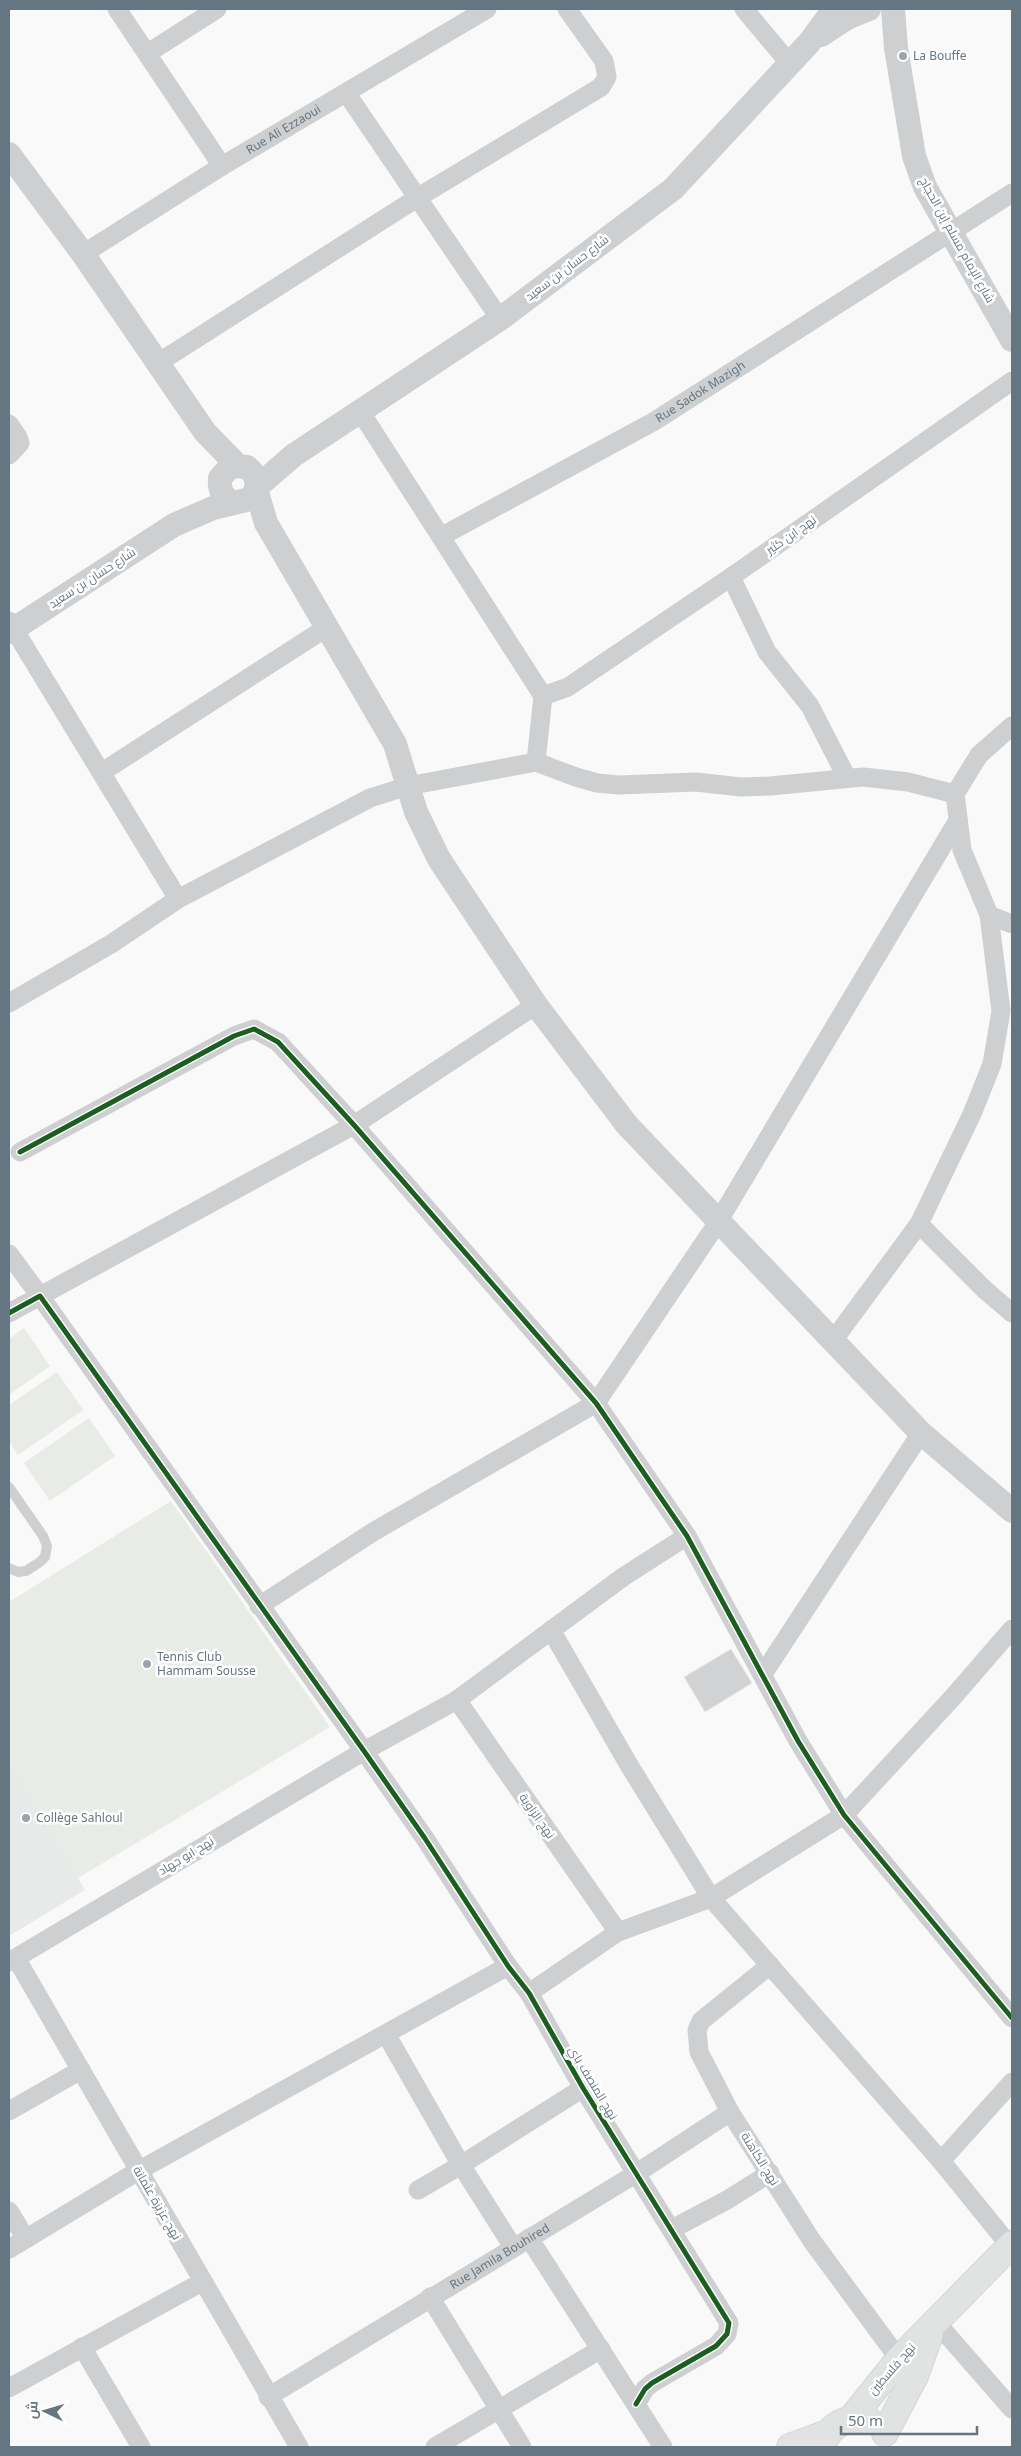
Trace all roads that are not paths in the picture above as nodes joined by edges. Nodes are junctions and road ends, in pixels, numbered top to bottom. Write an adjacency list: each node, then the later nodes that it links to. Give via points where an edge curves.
1 (117, 9): 12 (street)
2 (217, 9): 12 (street)
3 (487, 9): 14 (street, Rue Ali Ezzaoui)
4 (567, 9): 18 (street, via 604,61 605,82 585,98)
5 (744, 9): 13 (street)
6 (834, 9): 10 (street, شارع حسان بن سعيد)
7 (869, 9): 10 (street, شارع حسان بن سعيد, via 847,18)
8 (874, 9): 11 (street, شارع اﻹمام مسلم إبن الحجاج)
9 (893, 9): 11 (street, شارع اﻹمام مسلم إبن الحجاج)
10 (809, 43): 13 (street, شارع حسان بن سعيد)
11 (896, 48): 19 (street, شارع اﻹمام مسلم إبن الحجاج, via 914,156 925,187)
12 (148, 53): 16 (street)
13 (790, 64): 21 (street, شارع حسان بن سعيد, via 673,189)
14 (347, 94): 16 (street, Rue Ali Ezzaoui); 18 (street)
15 (9, 154): 20 (street)
16 (222, 166): 20 (street, Rue Ali Ezzaoui)
17 (1012, 193): 19 (street, Rue Sadok Mazigh)
18 (417, 198): 21 (street); 23 (street)
19 (950, 230): 22 (street, شارع اﻹمام مسلم إبن الحجاج); 32 (street, Rue Sadok Mazigh, via 653,422)
20 (83, 254): 23 (street)
21 (500, 319): 25 (street, شارع حسان بن سعيد)
22 (1012, 340)
23 (158, 363): 29 (street)
24 (1012, 381): 33 (street, نهج ابن كثير)
25 (360, 411): 28 (street, شارع حسان بن سعيد); 32 (street)
26 (9, 424): 27 (street, via 20,443)
27 (9, 455)
28 (294, 455): 29 (street, شارع حسان بن سعيد); 30 (street, شارع حسان بن سعيد)
29 (229, 472): 30 (street, via 221,492); 30 (street, via 247,467 255,476); 31 (street, شارع حسان بن سعيد)
30 (246, 495): 31 (street, شارع حسان بن سعيد); 35 (street, via 254,511 266,523)
31 (174, 525): 34 (street, شارع حسان بن سعيد)
32 (442, 536): 36 (street)
33 (731, 577): 36 (street, نهج ابن كثير, via 568,687); 40 (street, via 767,652 810,706)
34 (11, 627): 39 (street)
35 (326, 628): 39 (street); 41 (street, via 396,744)
36 (543, 696): 38 (street)
37 (1012, 726): 42 (street, via 979,755)
38 (536, 762): 40 (street, via 582,779 619,784 696,782 760,786); 41 (street)
39 (102, 772): 44 (street)
40 (848, 778): 42 (street, via 885,778)
41 (408, 786): 44 (street, via 370,798); 48 (street, via 416,812 440,859)
42 (955, 794): 43 (street)
43 (958, 820): 45 (street, via 962,850); 51 (street)
44 (178, 899): 47 (street, via 111,944)
45 (989, 915): 46 (street); 52 (street, via 1000,1011 992,1064)
46 (1012, 924)
47 (9, 1004)
48 (536, 1005): 49 (street); 51 (street, via 627,1125)
49 (354, 1124): 50 (street, via 278,1042 254,1029 234,1036); 54 (street); 58 (street)
50 (20, 1152)
51 (718, 1222): 57 (street); 58 (street)
52 (920, 1224): 56 (street); 57 (street)
53 (9, 1254): 54 (street, نهج المنصف باي)
54 (40, 1296): 55 (street); 64 (street, نهج المنصف باي)
55 (9, 1313)
56 (1012, 1313)
57 (832, 1342): 59 (street)
58 (596, 1403): 62 (street); 64 (street, via 421,1503)
59 (922, 1434): 61 (street); 67 (street)
60 (9, 1487): 63 (lane, via 47,1546 45,1557 34,1566 18,1572)
61 (1012, 1511)
62 (687, 1536): 66 (street, نهج ابو جهاد, via 623,1577); 67 (street)
63 (9, 1568)
64 (260, 1606): 69 (street, نهج المنصف باي)
65 (1012, 1629): 70 (street)
66 (551, 1630): 68 (street, نهج ابو جهاد); 71 (street)
67 (763, 1674): 70 (street, via 798,1740)
68 (456, 1700): 69 (street, نهج ابو جهاد); 72 (street, نهج الزاوية)
69 (364, 1751): 73 (street, نهج ابو جهاد); 75 (street, نهج المنصف باي)
70 (844, 1815): 71 (street); 77 (street)
71 (711, 1898): 72 (street); 74 (street)
72 (618, 1932): 76 (street)
73 (13, 1960): 79 (street, نهج عزيزة عثمانة)
74 (770, 1965): 83 (street, نهج الكاهنة, via 707,2015 697,2030 699,2052); 84 (street)
75 (508, 1966): 76 (street, نهج المنصف باي); 78 (street)
76 (529, 1994): 81 (street, نهج المنصف باي)
77 (1012, 2018)
78 (386, 2034): 85 (street); 86 (street)
79 (81, 2070): 82 (street); 86 (street, نهج عزيزة عثمانة)
80 (1012, 2082): 84 (street)
81 (583, 2088): 85 (street); 87 (street, نهج المنصف باي)
82 (9, 2111)
83 (730, 2112): 87 (street, Rue Jamila Bouhired); 88 (street, نهج الكاهنة)
84 (941, 2161): 94 (street)
85 (461, 2165): 89 (street); 93 (street)
86 (138, 2171): 92 (street); 96 (street, نهج عزيزة عثمانة)
87 (637, 2173): 91 (street, نهج المنصف باي); 93 (street, Rue Jamila Bouhired)
88 (770, 2173): 91 (street); 101 (street, نهج الكاهنة, via 812,2241)
89 (418, 2190)
90 (9, 2211): 92 (street)
91 (672, 2229): 104 (street, نهج المنصف باي, via 729,2323 728,2328 716,2346 652,2383)
92 (26, 2239): 95 (street)
93 (521, 2242): 97 (street, Rue Jamila Bouhired); 100 (street)
94 (1011, 2245): 98 (main road, نهج فلسطين)
95 (9, 2249)
96 (202, 2282): 99 (street); 103 (street, نهج عزيزة عثمانة)
97 (430, 2297): 103 (street, Rue Jamila Bouhired, via 364,2341); 105 (street)
98 (935, 2321): 101 (main road, نهج فلسطين); 106 (street); 109 (main road, نهج فلسطين)
99 (82, 2348): 102 (street); 110 (street)
100 (600, 2349): 104 (street); 105 (street)
101 (899, 2360): 107 (main road, نهج فلسطين)
102 (9, 2388)
103 (268, 2397): 111 (street, نهج عزيزة عثمانة)
104 (636, 2404): 114 (street)
105 (498, 2409): 112 (street); 113 (street)
106 (1012, 2409)
107 (851, 2419): 108 (main road, via 834,2426); 109 (main road, via 870,2421)
108 (825, 2440): 115 (main road)
109 (887, 2440)
110 (141, 2447)
111 (299, 2447)
112 (435, 2447)
113 (522, 2447)
114 (664, 2447)
115 (790, 2447)

